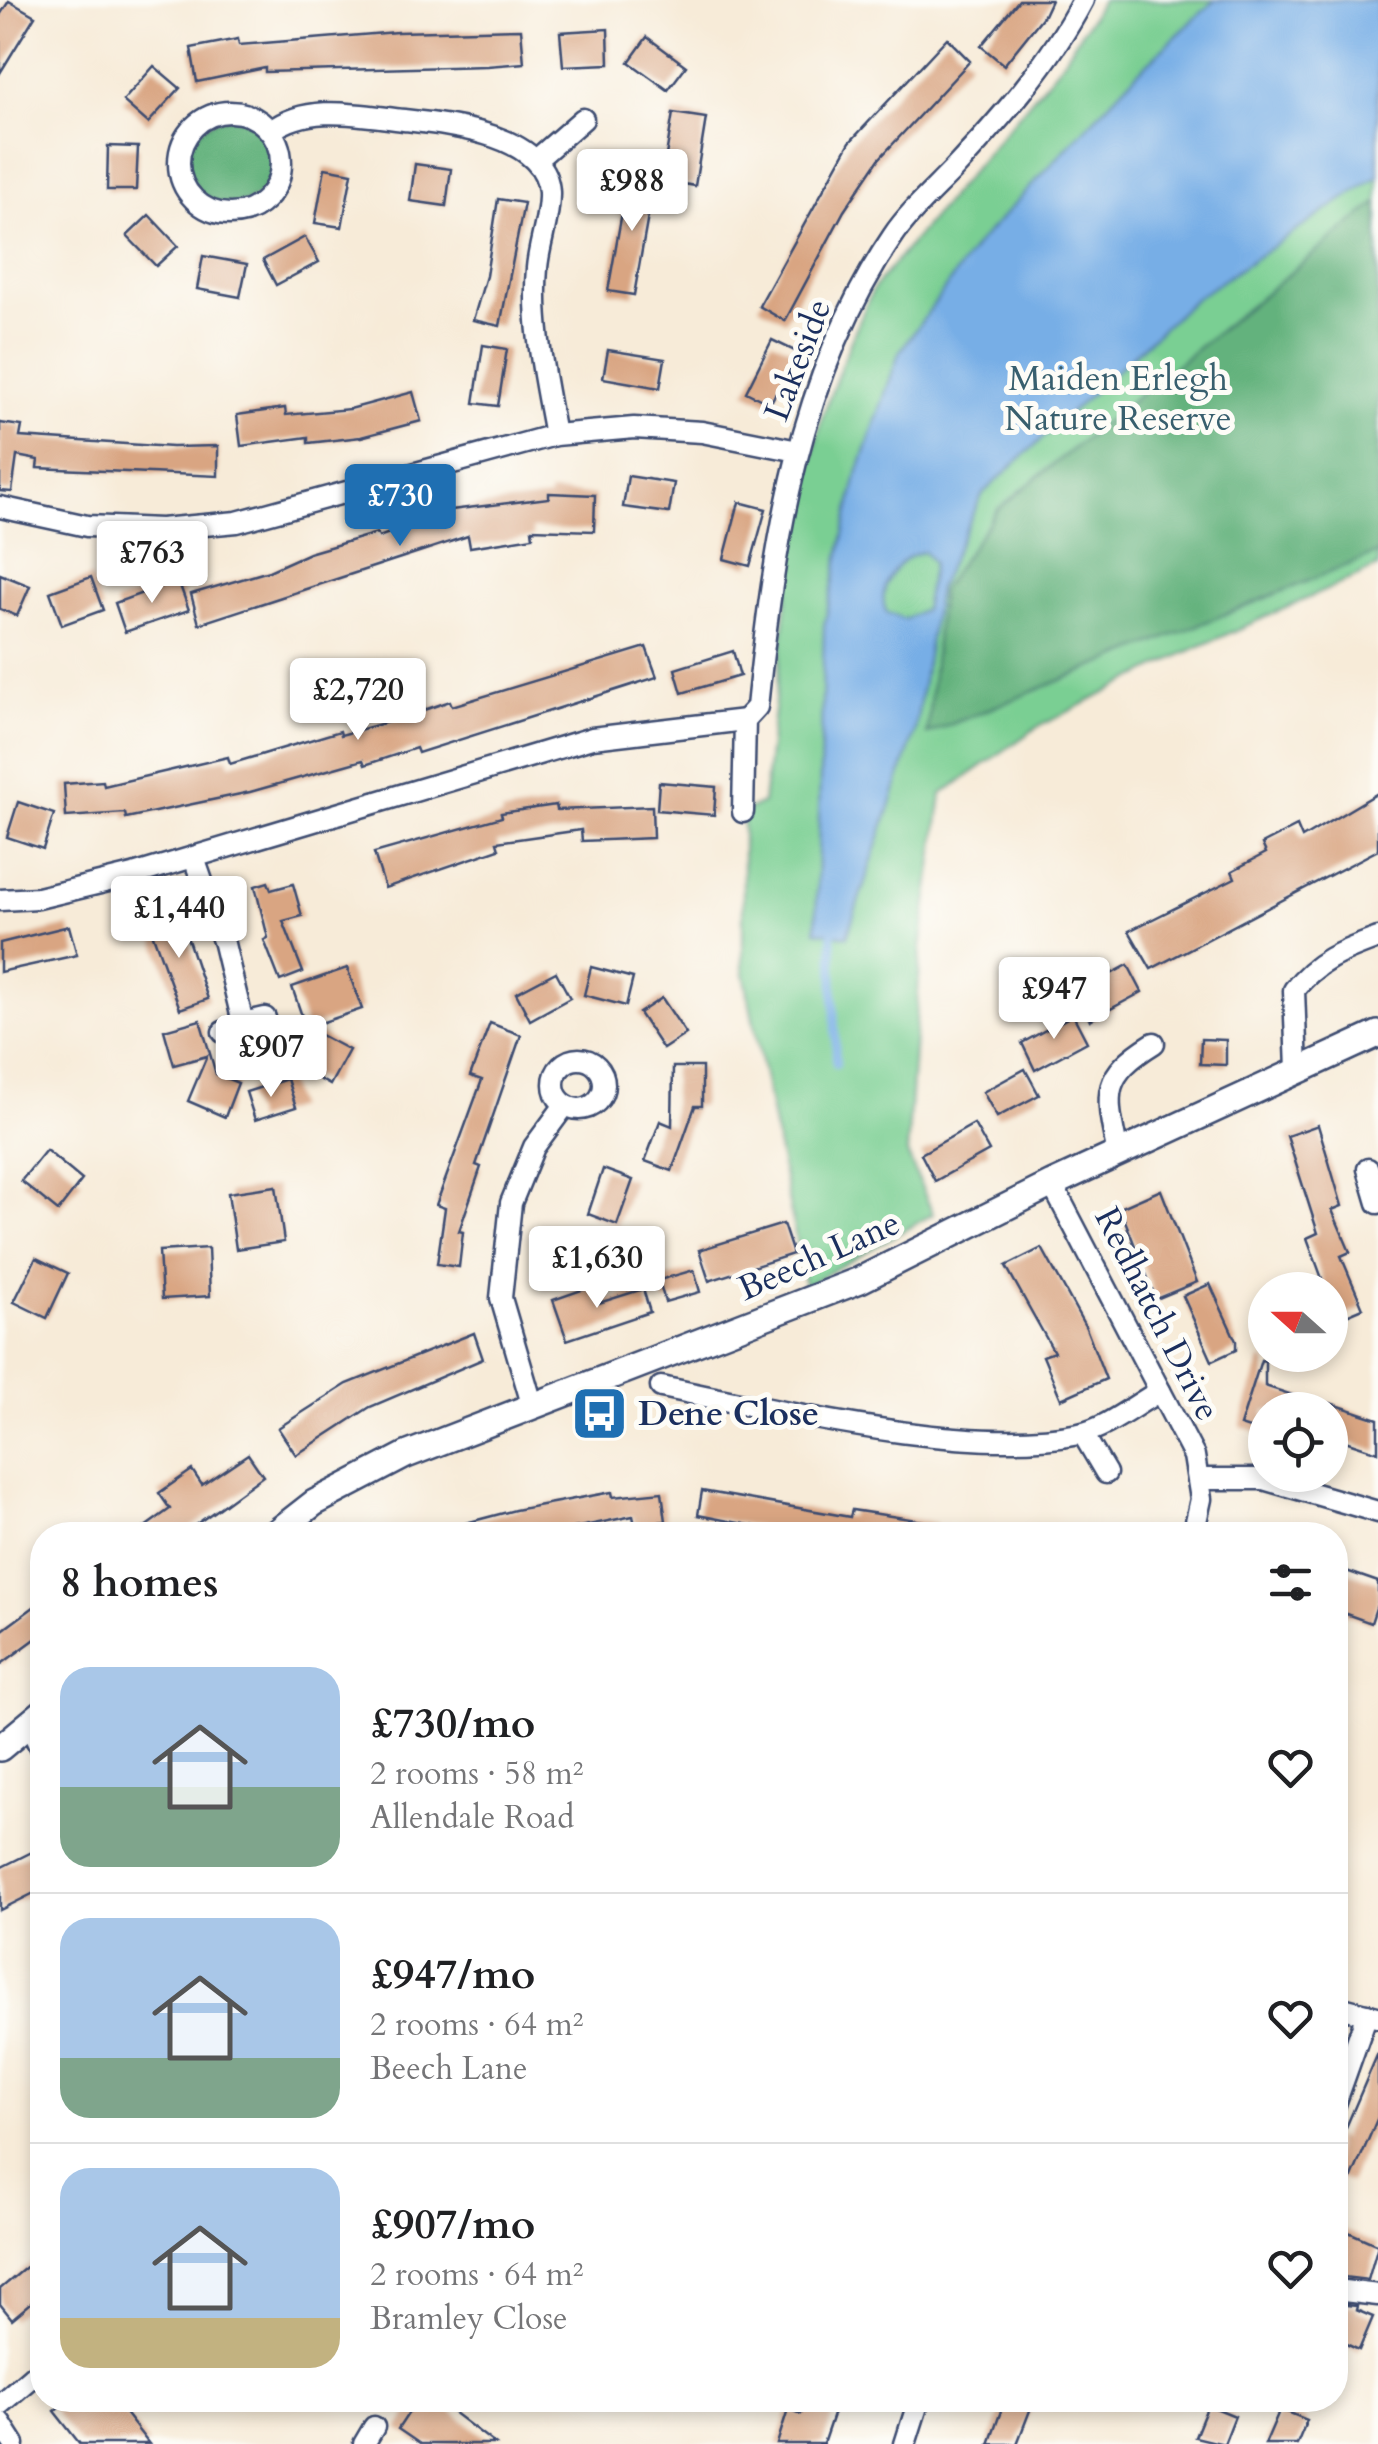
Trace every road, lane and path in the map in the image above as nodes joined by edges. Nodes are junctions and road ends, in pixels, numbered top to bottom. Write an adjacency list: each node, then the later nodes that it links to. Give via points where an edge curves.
1 (1083, 0): 6 (street, Lakeside, via 1012,106 894,233 857,295)
2 (583, 118): 4 (street)
3 (270, 130): 3 (street, via 243,113 211,115 198,124 180,151 183,183 192,198 223,214 257,206 279,180 282,162); 4 (street, via 314,113 407,120 504,139)
4 (536, 160): 5 (street, via 548,192 536,314)
5 (555, 435): 6 (street, via 634,428 702,432); 7 (street, via 237,522 86,526)
6 (798, 451): 8 (street, Lakeside, via 772,567 757,707)
7 (0, 507)
8 (745, 720): 9 (street, Lakeside); 10 (street, via 592,738)
9 (743, 812)
10 (194, 858): 11 (street, via 38,898); 13 (street, via 224,944 233,1027)
11 (0, 900)
12 (1378, 938): 16 (street, via 1329,956 1294,990)
13 (265, 1018)
14 (1378, 1034): 16 (street, Beech Lane)
15 (1154, 1043): 18 (street, via 1121,1064 1107,1101)
16 (1298, 1070): 18 (street, Beech Lane)
17 (564, 1105): 24 (street, via 534,1148 511,1203 501,1298)
18 (1118, 1154): 20 (street, Beech Lane)
19 (1368, 1169): 21 (street)
20 (1052, 1184): 23 (street, Redhatch Drive); 24 (street, Beech Lane, via 860,1280)
21 (1378, 1204)
22 (662, 1387): 25 (street, via 940,1435 1016,1440)
23 (1160, 1390): 25 (street); 27 (street, Redhatch Drive)
24 (532, 1404): 29 (street, Beech Lane, via 406,1455)
25 (1083, 1434): 26 (street)
26 (1106, 1473)
27 (1200, 1480): 28 (street, via 1263,1479); 30 (street, Redhatch Drive)
28 (1378, 1512)
29 (291, 1522)
30 (1196, 1522)
31 (30, 1723): 32 (street)
32 (0, 1748)
33 (1348, 2009): 34 (street)
34 (1373, 2016): 35 (street)
35 (1348, 2074)
36 (1348, 2292): 37 (street)
37 (1378, 2295)
38 (30, 2378): 39 (street)
39 (0, 2404)
40 (915, 2412): 43 (street)
41 (0, 2422): 42 (street)
42 (14, 2444)
43 (905, 2444)

